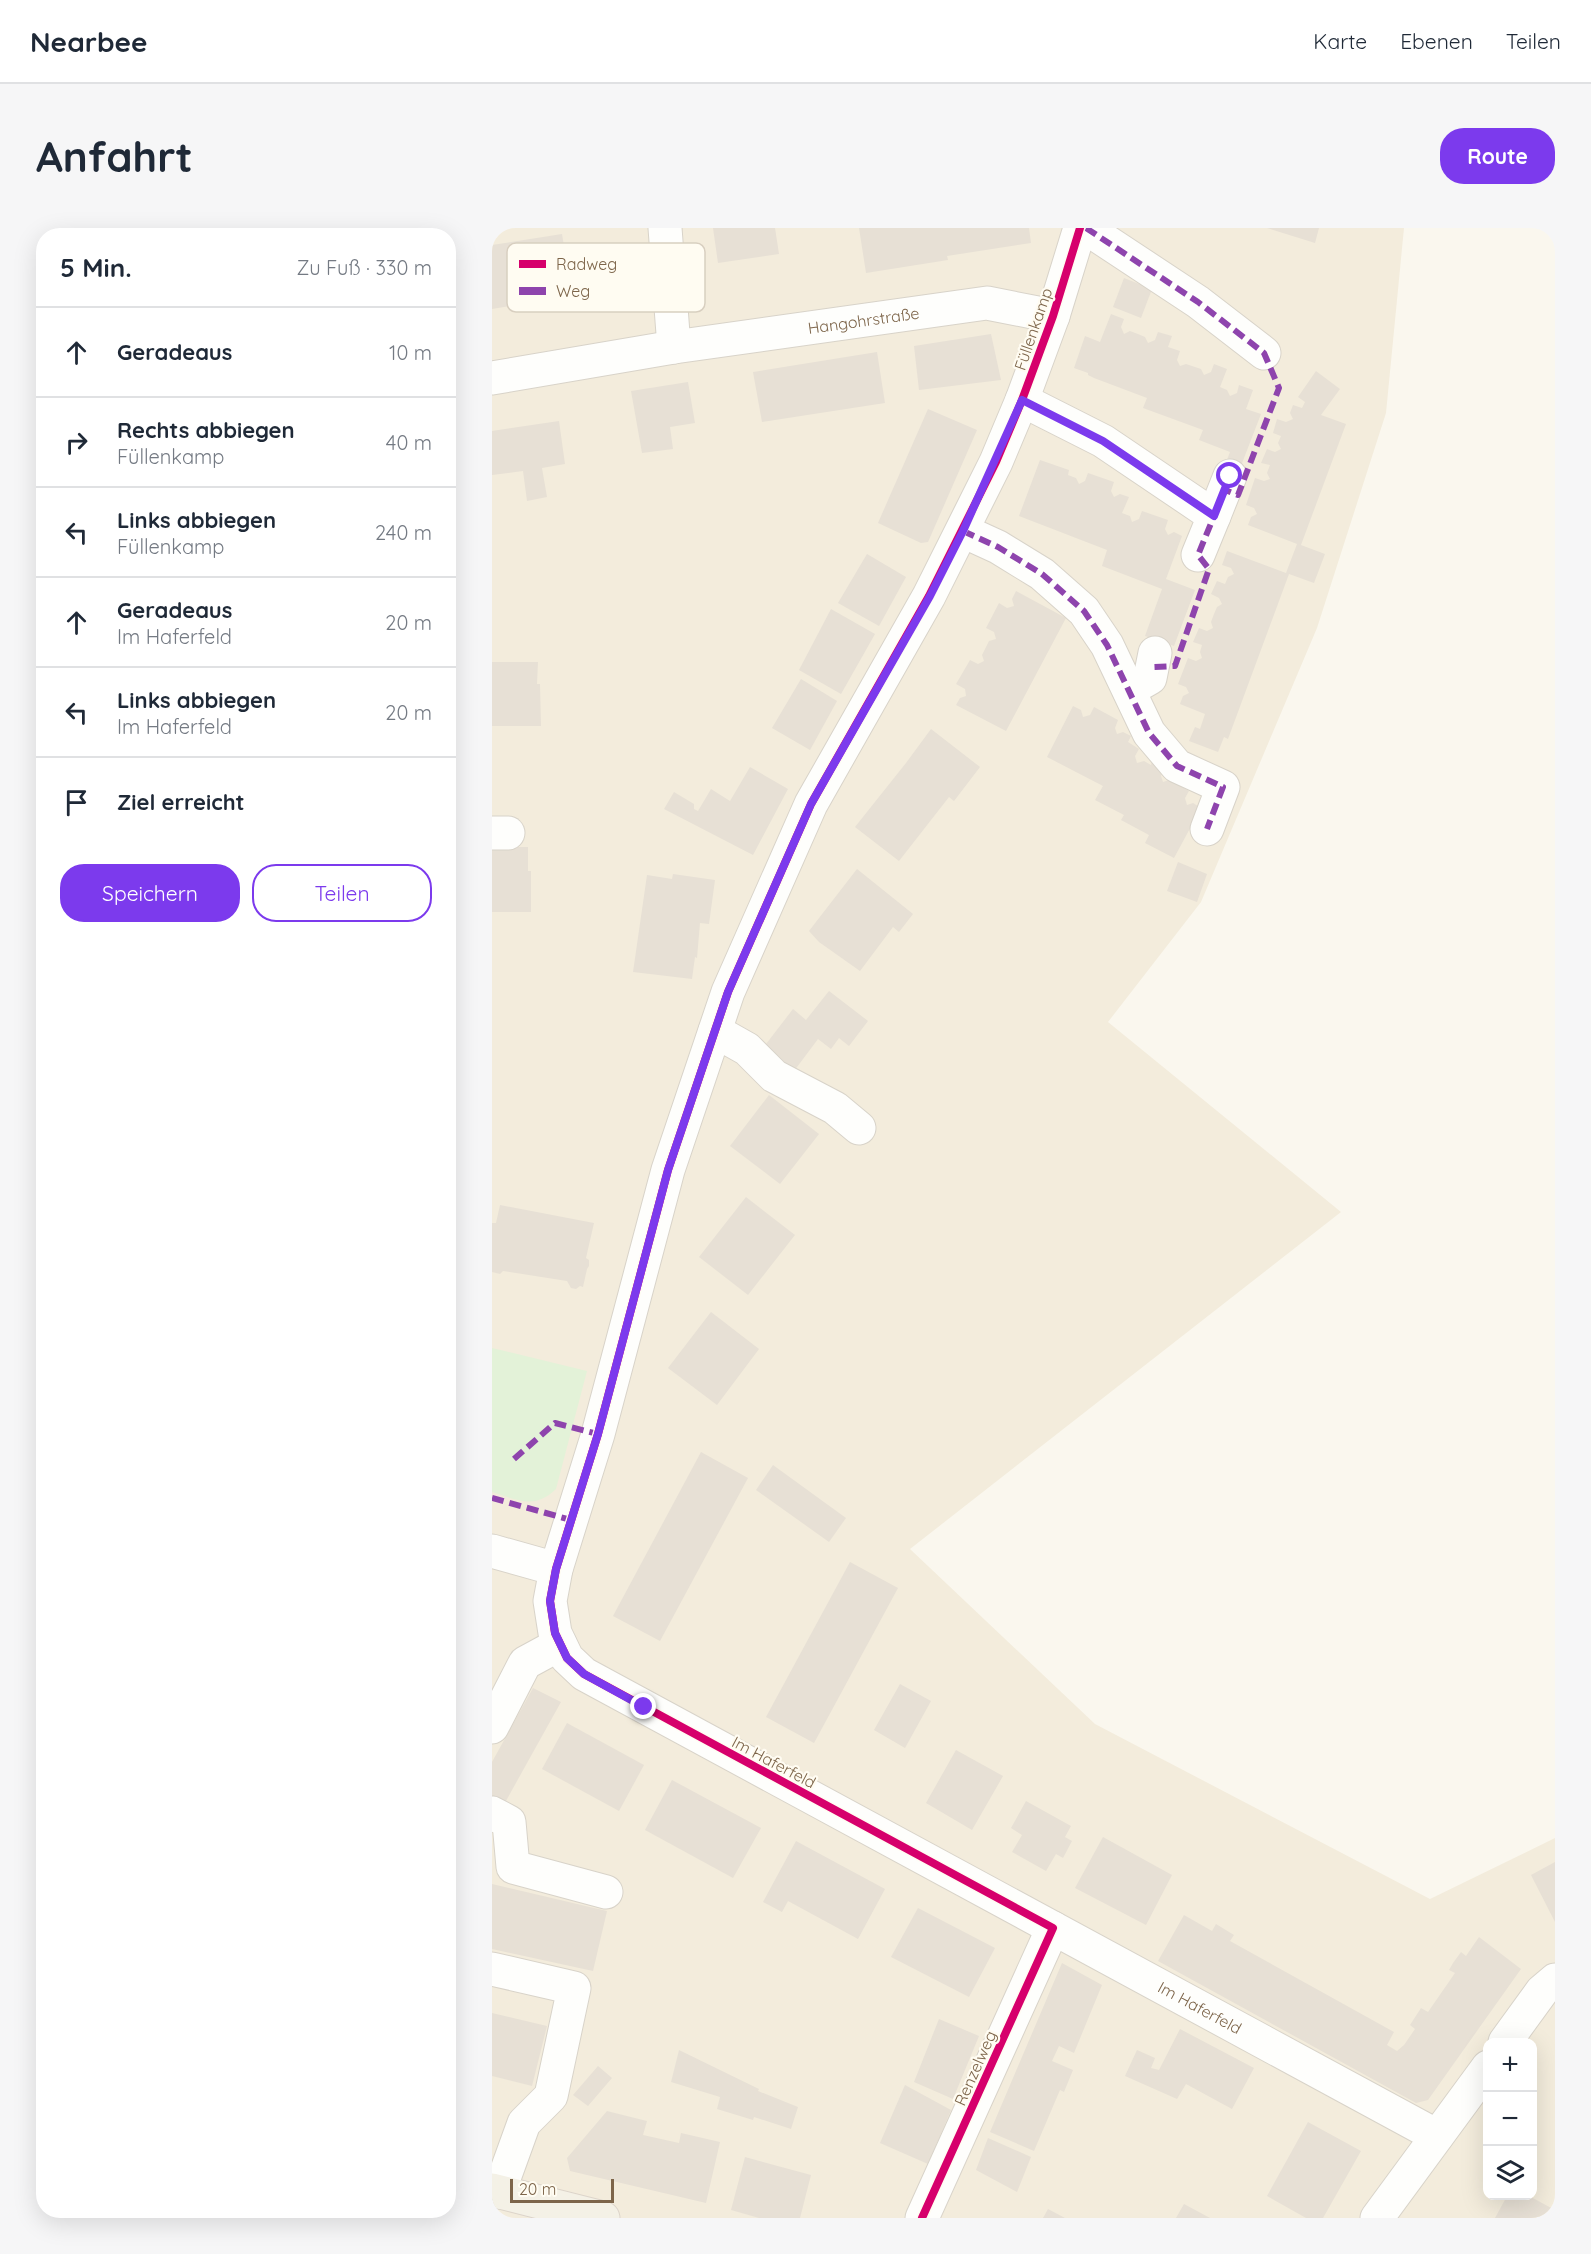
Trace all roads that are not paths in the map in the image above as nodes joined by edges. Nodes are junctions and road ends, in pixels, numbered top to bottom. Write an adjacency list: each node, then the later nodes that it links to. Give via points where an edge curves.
1 (665, 228): 4 (street)
2 (1080, 228): 6 (street, Füllenkamp)
3 (1086, 228): 8 (street, via 1198,302)
4 (666, 243)
5 (671, 312): 7 (street)
6 (1053, 316): 7 (street, Hangohrstraße, via 987,303); 10 (street, Füllenkamp)
7 (674, 347): 9 (street, Hangohrstraße)
8 (1264, 353)
9 (492, 378)
10 (1022, 400): 12 (street, via 1103,441); 13 (street, Füllenkamp)
11 (1230, 476): 12 (street)
12 (1214, 516): 14 (street)
13 (963, 531): 16 (street, via 1042,574 1084,611 1107,645); 18 (street, Füllenkamp, via 811,804 728,992)
14 (1198, 555)
15 (1155, 653): 16 (street, via 1150,678)
16 (1129, 690): 17 (street, via 1149,733 1177,765 1223,787)
17 (1207, 829)
18 (715, 1031): 19 (street, via 747,1049 781,1081 835,1108); 21 (street, Füllenkamp, via 668,1170 598,1434)
19 (859, 1128)
20 (492, 1551): 21 (street)
21 (556, 1569): 22 (street, Im Haferfeld, via 550,1601)
22 (560, 1644): 23 (street, via 525,1663); 26 (street, Im Haferfeld, via 567,1658 584,1674)
23 (492, 1727)
24 (492, 1813): 25 (street, via 509,1822 513,1867)
25 (606, 1892)
26 (1053, 1929): 31 (street, Im Haferfeld); 34 (street, Renzelweg)
27 (492, 1969): 32 (street, via 574,1988 551,2096 524,2123)
28 (1555, 1980): 29 (street, via 1542,1991)
29 (1509, 2038)
30 (1483, 2074): 31 (street)
31 (1437, 2136): 35 (street)
32 (496, 2191): 33 (main road)
33 (603, 2218)
34 (922, 2218)
35 (1377, 2218)

